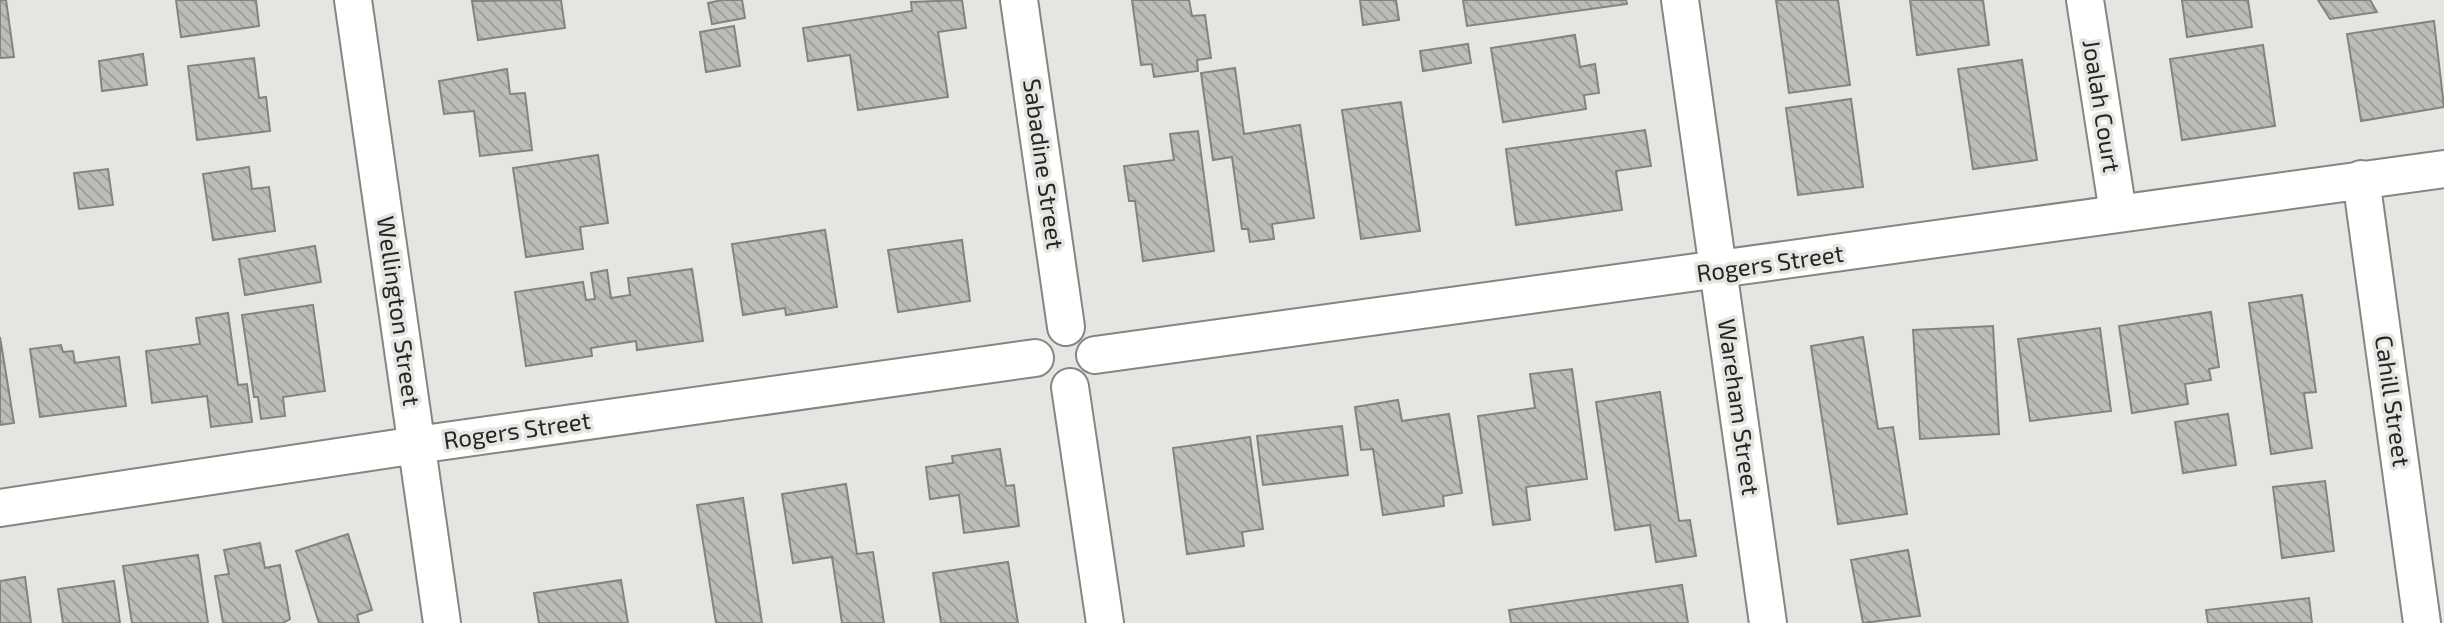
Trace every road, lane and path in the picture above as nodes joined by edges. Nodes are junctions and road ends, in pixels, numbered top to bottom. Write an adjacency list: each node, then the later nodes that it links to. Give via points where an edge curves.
1 (353, 0): 13 (street, Wellington Street)
2 (1019, 0): 9 (street, Sabadine Street)
3 (1680, 0): 8 (street, Wareham Street)
4 (2085, 0): 7 (street, Joalah Court)
5 (2444, 169): 6 (street, Rogers Street)
6 (2361, 179): 7 (street, Rogers Street); 18 (street, Cahill Street)
7 (2118, 213): 8 (street, Rogers Street)
8 (1718, 271): 10 (street, Rogers Street); 17 (street, Wareham Street)
9 (1066, 327): 10 (street, via 1089,339); 11 (street, via 1044,336)
10 (1095, 355): 12 (street, via 1086,379)
11 (1035, 358): 12 (street, via 1042,377); 13 (street, Rogers Street)
12 (1070, 387): 16 (street)
13 (417, 445): 14 (street, Rogers Street); 15 (street, Wellington Street)
14 (0, 508)
15 (442, 623)
16 (1105, 623)
17 (1768, 623)
18 (2422, 623)

